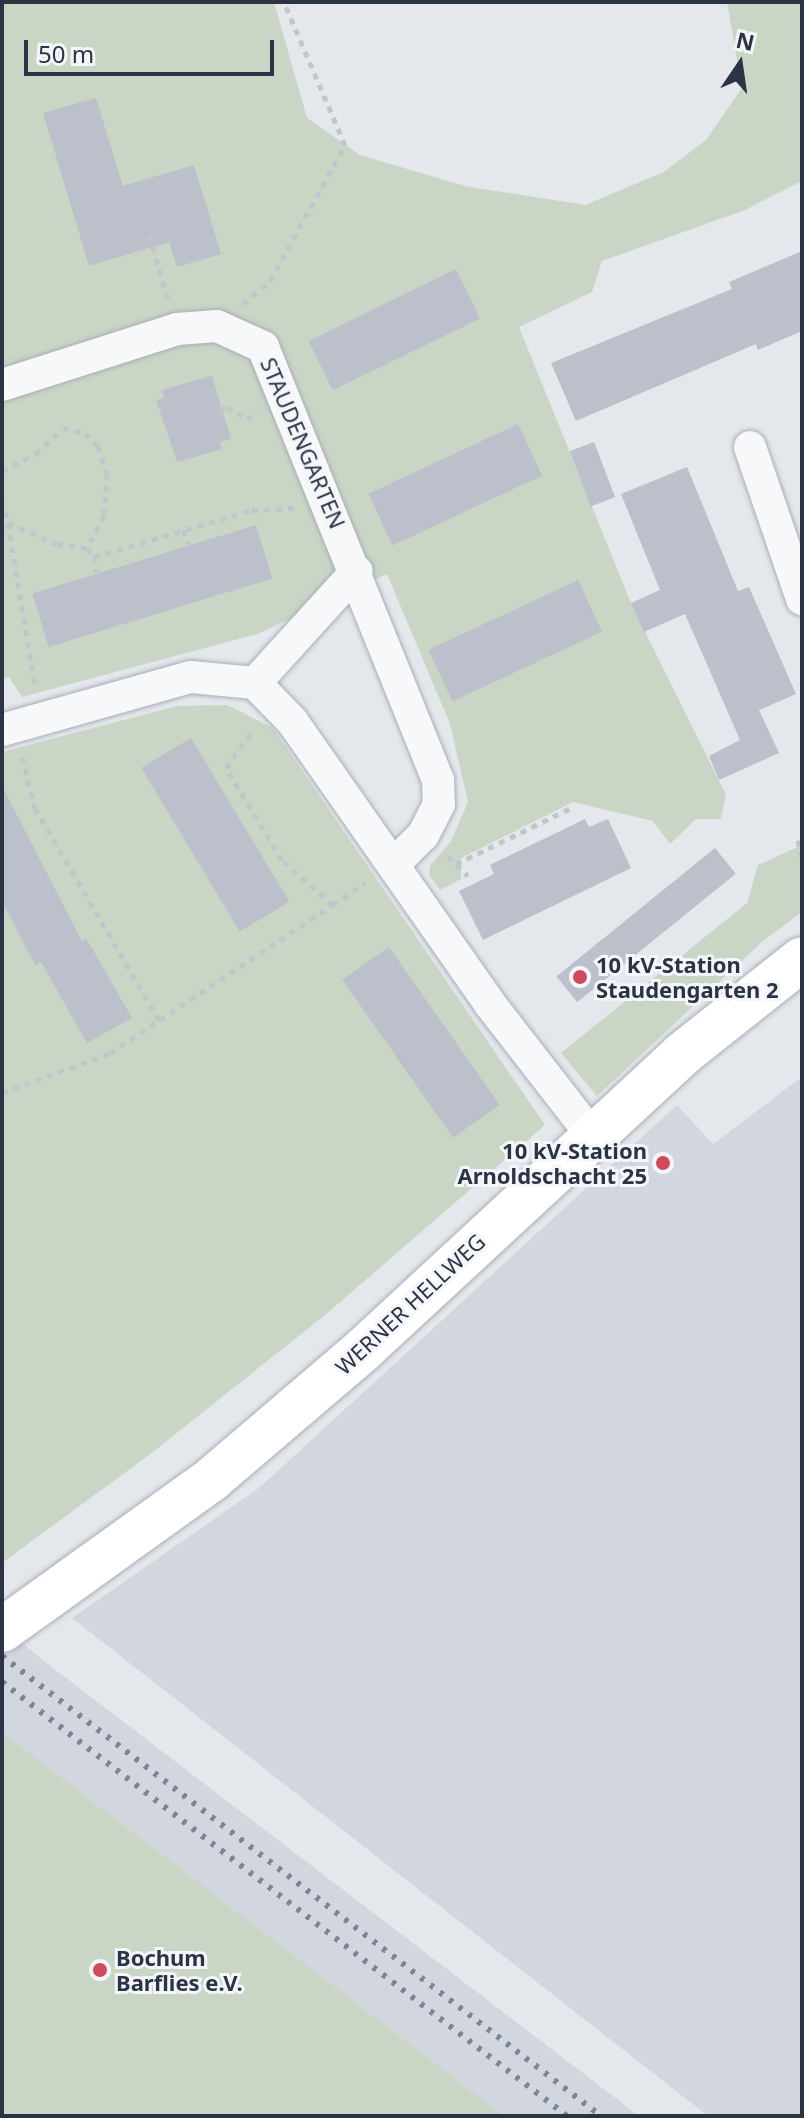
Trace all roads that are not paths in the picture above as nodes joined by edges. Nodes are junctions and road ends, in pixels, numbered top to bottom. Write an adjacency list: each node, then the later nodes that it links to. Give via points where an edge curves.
1 (2, 385): 3 (street, STAUDENGARTEN, via 177,329 217,326 263,347)
2 (750, 447): 4 (street)
3 (357, 571): 5 (street); 7 (street, STAUDENGARTEN, via 438,780 439,804 423,835)
4 (802, 599)
5 (265, 692): 6 (street, via 191,677); 7 (street)
6 (18, 725)
7 (393, 865): 9 (street)
8 (802, 959): 9 (main road, WERNER HELLWEG, via 681,1055)
9 (593, 1137): 10 (main road, WERNER HELLWEG, via 364,1349 212,1479)
10 (10, 1625)

